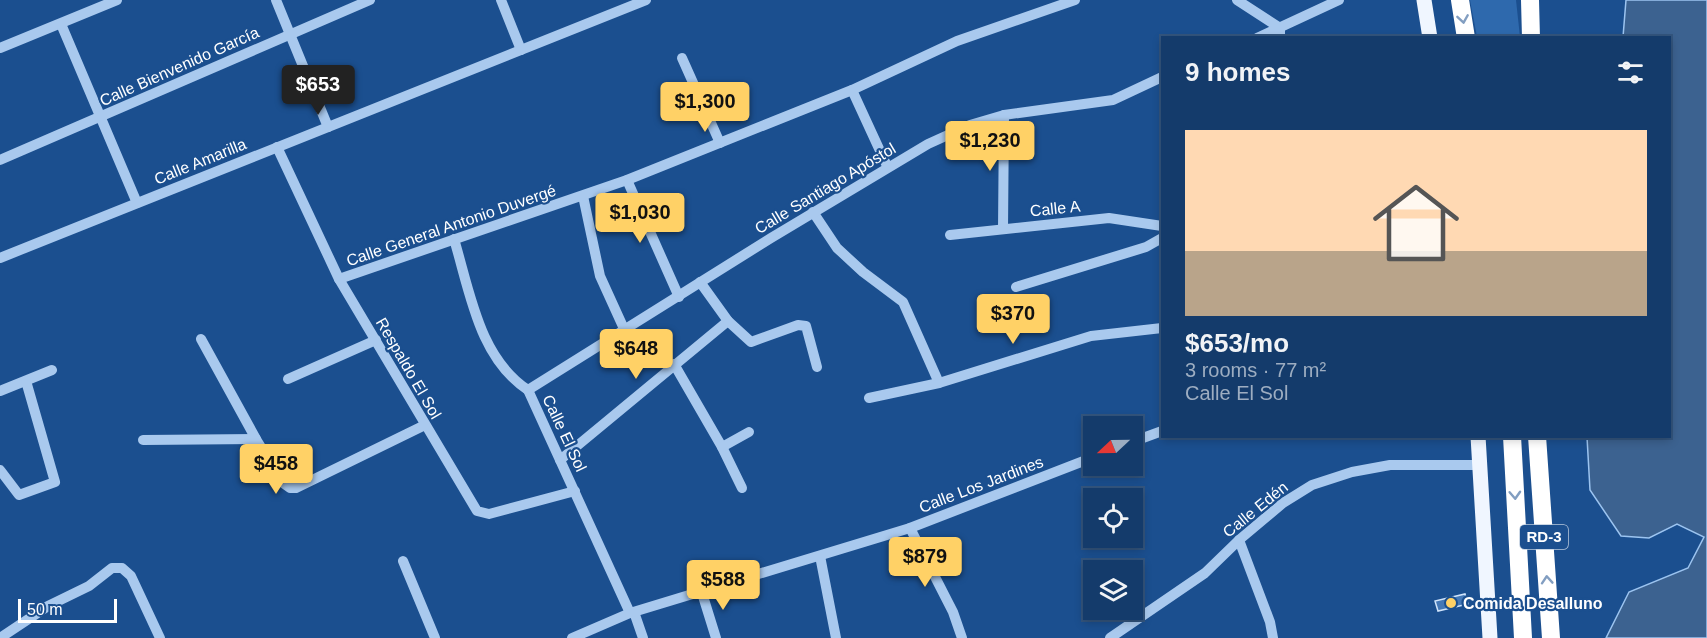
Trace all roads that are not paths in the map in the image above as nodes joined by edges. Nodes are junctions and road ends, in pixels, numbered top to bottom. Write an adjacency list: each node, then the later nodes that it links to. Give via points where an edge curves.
1 (117, 0): 12 (street)
2 (276, 0): 14 (street)
3 (370, 0): 14 (street, Calle Bienvenido García)
4 (501, 0): 20 (street)
5 (646, 0): 20 (street, Calle Amarilla)
6 (1075, 0): 23 (street, Calle General Antonio Duvergé, via 957,40)
7 (1238, 0): 13 (street)
8 (1339, 0): 13 (street)
9 (1424, 0): 16 (main road)
10 (1460, 0): 17 (highway, one-way to 17)
11 (1530, 0): 18 (highway)
12 (61, 24): 19 (street); 25 (street)
13 (1280, 32): 15 (street)
14 (289, 34): 25 (street, Calle Bienvenido García); 26 (street)
15 (1265, 36)
16 (1430, 36)
17 (1466, 36)
18 (1531, 36)
19 (0, 48)
20 (521, 50): 26 (street, Calle Amarilla)
21 (682, 58): 27 (street)
22 (1161, 76): 24 (street, Calle Santiago Apóstol, via 1113,100)
23 (852, 90): 27 (street, Calle General Antonio Duvergé); 30 (street)
24 (1004, 115): 30 (street, Calle Santiago Apóstol, via 970,125); 36 (street)
25 (101, 117): 29 (street, Calle Bienvenido García); 33 (street)
26 (328, 127): 28 (street, Calle Amarilla)
27 (720, 143): 31 (street, Calle General Antonio Duvergé)
28 (277, 147): 33 (street, Calle Amarilla); 41 (street, Respaldo El Sol)
29 (0, 160)
30 (888, 166): 34 (street, Calle Santiago Apóstol)
31 (627, 180): 32 (street, Calle General Antonio Duvergé); 44 (street)
32 (583, 196): 38 (street, Calle General Antonio Duvergé); 47 (street, via 600,276)
33 (136, 203): 40 (street, Calle Amarilla)
34 (813, 212): 42 (street, Calle Santiago Apóstol); 55 (street, via 837,248 903,302)
35 (1161, 226): 36 (street, Calle A, via 1109,218)
36 (1004, 229): 37 (street, Calle A)
37 (950, 235)
38 (454, 239): 41 (street, Calle General Antonio Duvergé); 56 (street, Calle El Sol, via 482,332 503,370)
39 (1161, 239): 43 (street, via 1146,247)
40 (0, 258)
41 (339, 279): 49 (street, Respaldo El Sol)
42 (700, 282): 44 (street, Calle Santiago Apóstol); 45 (street)
43 (1016, 287)
44 (679, 297): 47 (street, Calle Santiago Apóstol)
45 (728, 321): 50 (street); 51 (street, via 751,342 802,324 806,326)
46 (1161, 328): 55 (street, via 1091,336)
47 (625, 331): 56 (street, Calle Santiago Apóstol)
48 (201, 339): 66 (street)
49 (376, 340): 53 (street); 59 (street, Respaldo El Sol)
50 (674, 364): 68 (street); 69 (street)
51 (817, 367)
52 (52, 370): 54 (street)
53 (288, 379)
54 (26, 381): 57 (street); 72 (street, via 55,482 19,495)
55 (939, 383): 58 (street)
56 (528, 390): 69 (street, Calle El Sol)
57 (0, 392)
58 (869, 398)
59 (425, 425): 66 (street, via 296,488 283,483); 74 (street, Respaldo El Sol, via 477,511 489,514)
60 (1161, 431): 62 (street)
61 (749, 432): 68 (street)
62 (1143, 438)
63 (1478, 438): 71 (main road)
64 (1512, 438): 92 (highway, RD-3, one-way to 92)
65 (1537, 438): 93 (highway, RD-3, one-way to 65)
66 (256, 439): 67 (street)
67 (142, 440)
68 (722, 447): 73 (street)
69 (560, 459): 74 (street, Calle El Sol)
70 (1083, 461): 75 (street, Calle Los Jardines)
71 (1480, 465): 76 (street, Calle Edén, via 1390,465 1352,472 1312,485 1283,503); 91 (main road)
72 (0, 470)
73 (742, 488)
74 (575, 491): 80 (street, Calle El Sol)
75 (910, 528): 77 (street, Calle Los Jardines); 88 (street)
76 (1239, 540): 89 (street, Calle Edén, via 1205,573); 90 (street)
77 (820, 556): 79 (street, Calle Los Jardines); 87 (street)
78 (403, 561): 84 (street)
79 (702, 593): 80 (street, Calle Los Jardines); 86 (street)
80 (632, 612): 81 (street, Calle Los Jardines); 85 (street, Calle El Sol)
81 (577, 637)
82 (0, 638): 83 (street, via 48,606 89,586 112,568 122,568 131,576)
83 (160, 638)
84 (435, 638)
85 (643, 638)
86 (716, 638)
87 (836, 638)
88 (962, 638)
89 (1110, 638)
90 (1273, 638)
91 (1490, 638)
92 (1523, 638)
93 (1551, 638)

